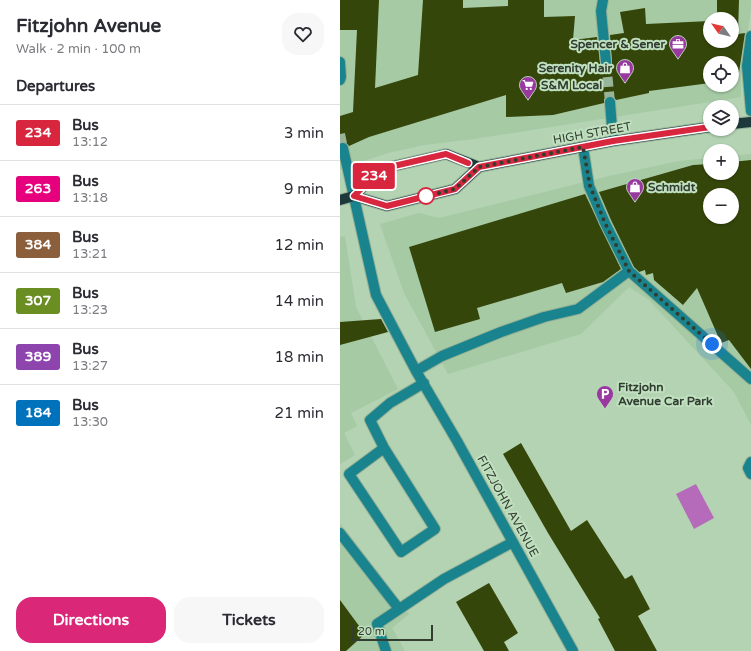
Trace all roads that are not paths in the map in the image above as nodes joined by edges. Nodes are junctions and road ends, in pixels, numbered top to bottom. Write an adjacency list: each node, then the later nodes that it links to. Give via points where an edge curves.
1 (603, 0): 4 (street, via 601,11)
2 (751, 36): 7 (street, via 747,66)
3 (340, 62): 5 (street)
4 (606, 62)
5 (340, 80)
6 (610, 102): 11 (street)
7 (751, 112)
8 (751, 122): 9 (main road)
9 (739, 123)
10 (703, 129): 11 (main road, HIGH STREET)
11 (613, 141): 12 (main road, HIGH STREET)
12 (583, 147): 14 (main road, HIGH STREET); 17 (street, via 590,186)
13 (343, 148): 15 (street, FITZJOHN AVENUE)
14 (479, 167): 15 (main road, via 455,189 387,206); 15 (main road, via 446,154 432,157 381,169)
15 (354, 196): 16 (main road); 18 (street, FITZJOHN AVENUE, via 376,295)
16 (340, 200)
17 (629, 271): 18 (street, via 578,309 544,317 501,332 442,356); 19 (street)
18 (416, 371): 20 (street, FITZJOHN AVENUE)
19 (751, 379)
20 (424, 384): 21 (street, via 390,403 370,420); 25 (street, FITZJOHN AVENUE)
21 (384, 448): 21 (street, via 435,529 401,552 350,474)
22 (751, 462): 23 (street, via 748,468)
23 (751, 474)
24 (340, 533): 26 (street)
25 (513, 542): 26 (street, via 444,579); 28 (street, FITZJOHN AVENUE)
26 (399, 610): 27 (street, via 377,624)
27 (386, 651)
28 (573, 651)

